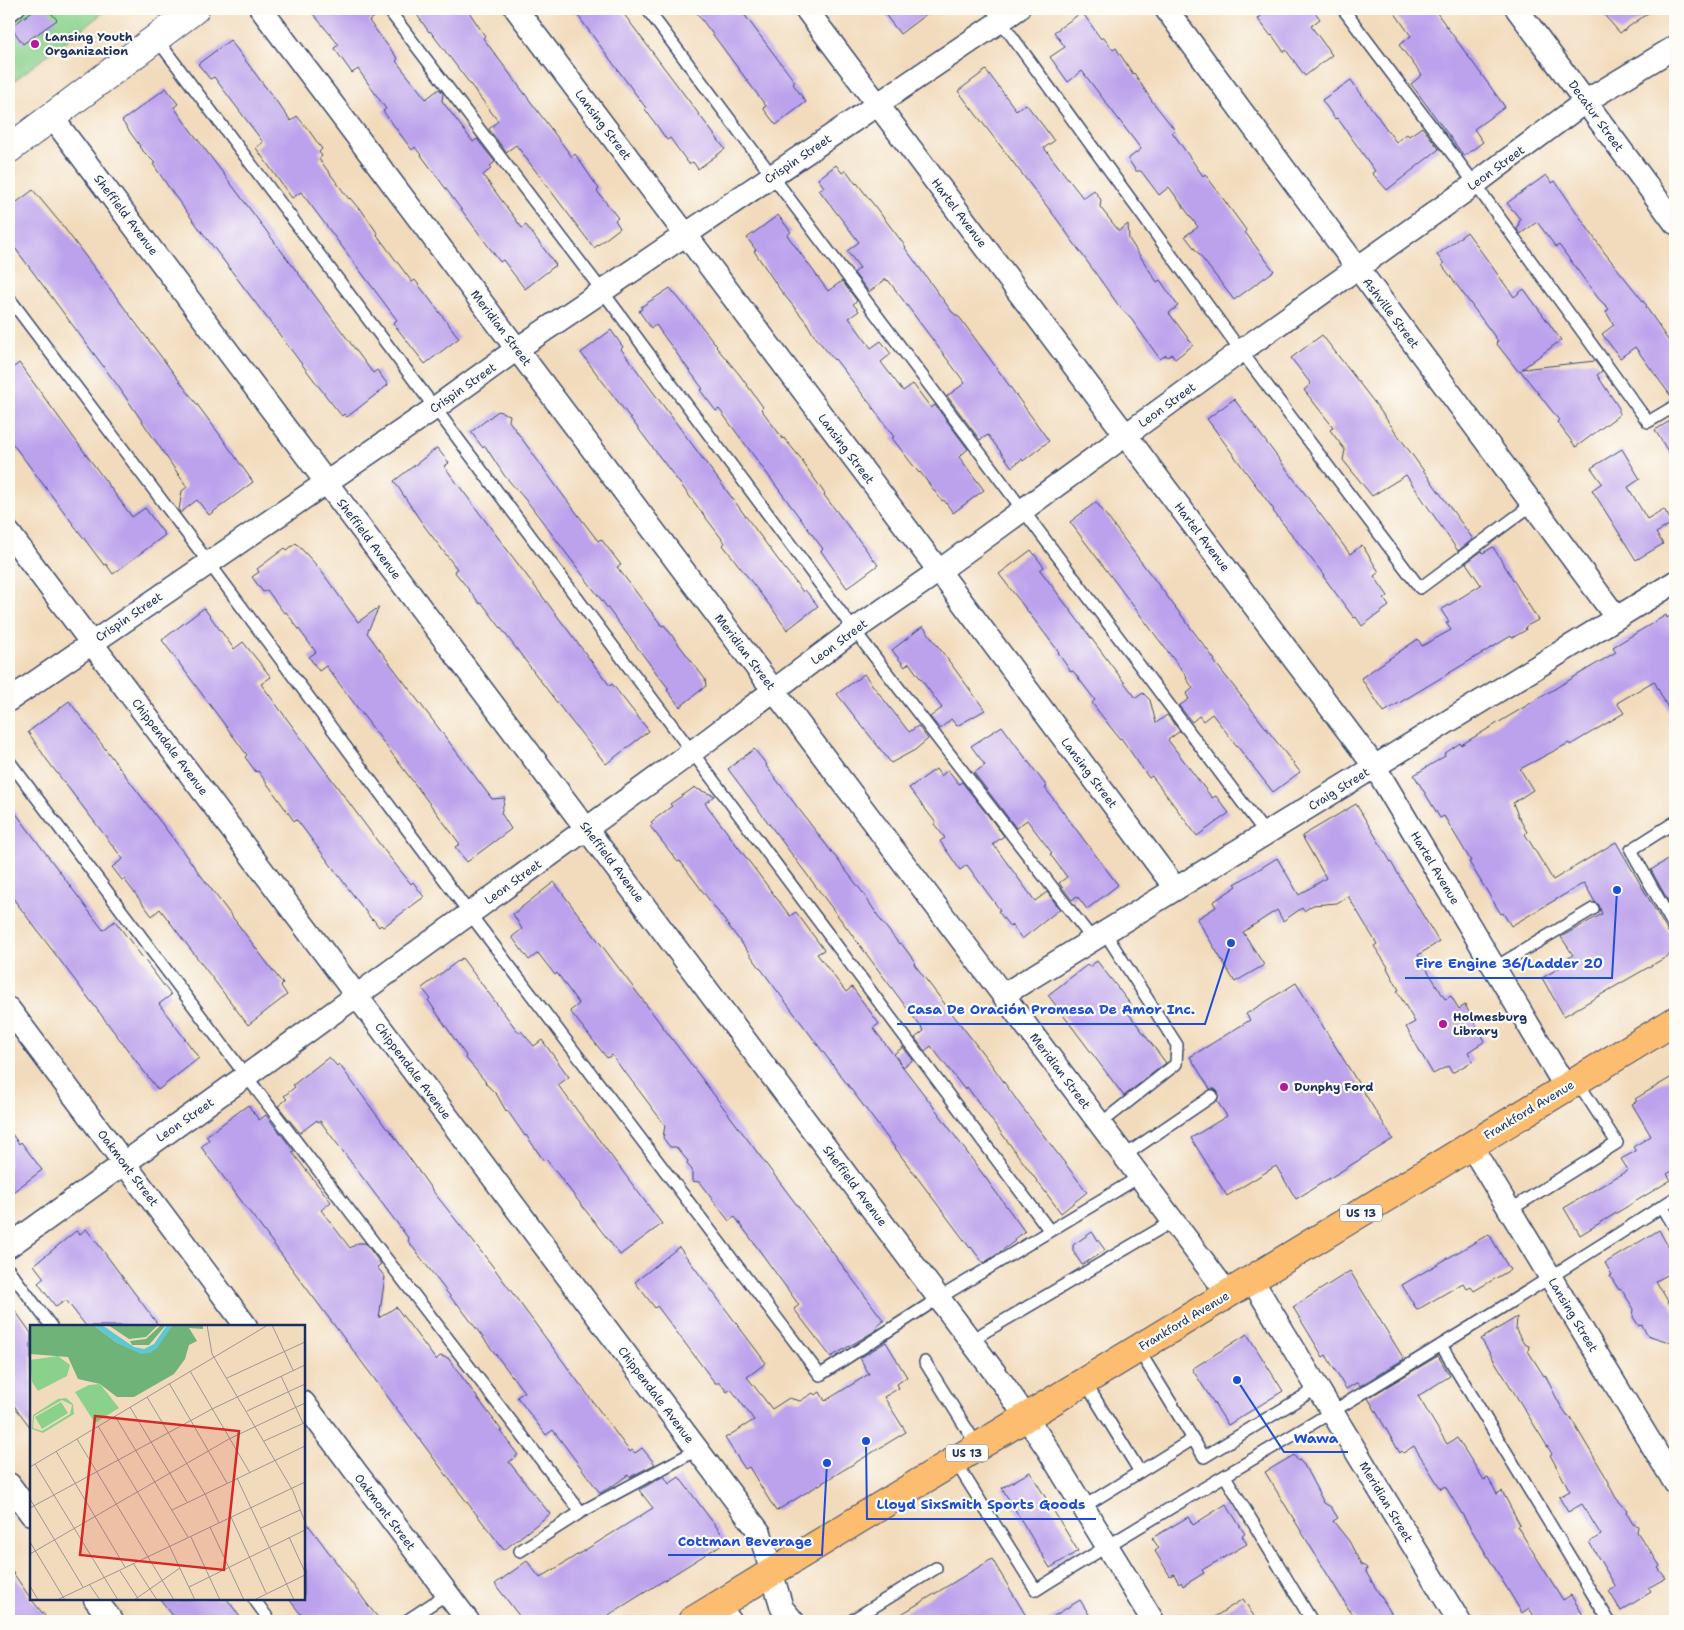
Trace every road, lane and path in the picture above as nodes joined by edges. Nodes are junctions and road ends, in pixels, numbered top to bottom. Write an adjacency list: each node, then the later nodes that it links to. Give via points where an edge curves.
1 (19, 9): 12 (lane)
2 (195, 9): 13 (street)
3 (262, 9): 26 (street, Meridian Street)
4 (388, 9): 24 (lane)
5 (516, 9): 22 (street, Lansing Street)
6 (647, 9): 19 (lane)
7 (806, 9): 16 (street, Hartel Avenue)
8 (1166, 9): 23 (street, Ashville Street)
9 (1343, 9): 20 (lane)
10 (1518, 9): 15 (street, Decatur Street)
11 (1003, 13): 16 (street, Crispin Street); 27 (lane)
12 (9, 17)
13 (156, 38): 17 (street); 29 (lane)
14 (1675, 47): 15 (street, Leon Street)
15 (1586, 101): 20 (street, Leon Street); 21 (street, Decatur Street)
16 (878, 105): 19 (street, Crispin Street); 30 (street, Hartel Avenue)
17 (52, 117): 18 (street); 31 (street, Sheffield Avenue)
18 (9, 149)
19 (773, 177): 22 (street, Crispin Street); 33 (lane)
20 (1475, 184): 23 (street, Leon Street); 28 (lane, via 1648,422)
21 (1675, 223)
22 (686, 236): 24 (street, Crispin Street); 36 (street, Lansing Street)
23 (1357, 268): 27 (street, Leon Street); 32 (street, Ashville Street)
24 (603, 292): 26 (street, Crispin Street); 39 (lane)
25 (9, 298): 35 (lane)
26 (517, 349): 29 (street, Crispin Street); 41 (street, Meridian Street)
27 (1241, 351): 30 (street, Leon Street); 32 (lane, via 1420,588)
28 (1675, 406)
29 (435, 408): 31 (street, Crispin Street); 43 (lane)
30 (1126, 435): 33 (street, Leon Street); 45 (street, Hartel Avenue)
31 (327, 482): 35 (street, Crispin Street); 47 (street, Sheffield Avenue)
32 (1533, 504): 38 (street, Ashville Street)
33 (1023, 510): 36 (street, Leon Street); 48 (lane)
34 (9, 533): 40 (street, Chippendale Avenue)
35 (209, 563): 40 (street, Crispin Street); 51 (lane)
36 (939, 571): 39 (street, Leon Street); 49 (street, Lansing Street)
37 (1675, 582): 38 (street, Craig Street)
38 (1616, 617): 45 (street, Craig Street)
39 (854, 630): 41 (street, Leon Street); 53 (lane)
40 (91, 643): 42 (street, Crispin Street); 55 (street, Chippendale Avenue)
41 (774, 691): 43 (street, Leon Street); 56 (street, Meridian Street)
42 (9, 700)
43 (692, 752): 47 (street, Leon Street); 72 (lane)
44 (9, 761): 59 (lane)
45 (1375, 767): 48 (street, Craig Street); 54 (street, Hartel Avenue)
46 (1675, 822): 52 (lane, via 1630,850)
47 (587, 828): 51 (street, Leon Street); 78 (street, Sheffield Avenue)
48 (1266, 834): 49 (street, Craig Street)
49 (1176, 889): 53 (street, Craig Street)
50 (1592, 909): 54 (lane)
51 (470, 914): 55 (street, Leon Street); 78 (lane, via 820,1375)
52 (1675, 928)
53 (1099, 936): 56 (street, Craig Street); 62 (lane, via 1178,1045 1176,1064)
54 (1494, 968): 60 (street, Hartel Avenue)
55 (356, 995): 59 (street, Leon Street); 92 (street, Chippendale Avenue)
56 (1003, 995): 62 (street, Meridian Street)
57 (9, 1009): 65 (street, Oakmont Street)
58 (1675, 1021): 60 (main road, Frankford Avenue / US 13)
59 (246, 1076): 65 (street, Leon Street); 99 (lane)
60 (1572, 1084): 63 (main road, Frankford Avenue / US 13); 69 (lane, via 1617,1143)
61 (1212, 1096): 64 (lane)
62 (1100, 1124): 64 (street, Meridian Street)
63 (1471, 1146): 69 (street, Lansing Street); 76 (main road, Frankford Avenue / US 13)
64 (1124, 1156): 66 (street, Meridian Street)
65 (124, 1162): 73 (street, Leon Street); 80 (street, Oakmont Street)
66 (1139, 1177): 70 (street, Meridian Street); 72 (lane)
67 (1675, 1198): 68 (lane)
68 (1662, 1206): 71 (lane); 75 (lane)
69 (1510, 1210): 75 (street, Lansing Street)
70 (1173, 1221): 77 (street, Meridian Street); 81 (lane)
71 (1675, 1228)
72 (1050, 1231): 78 (lane)
73 (9, 1246)
74 (9, 1270): 79 (lane)
75 (1551, 1278): 82 (lane); 96 (street, Lansing Street)
76 (1252, 1280): 77 (main road, Frankford Avenue / US 13); 86 (street, Meridian Street)
77 (1228, 1294): 83 (main road, Frankford Avenue / US 13)
78 (939, 1298): 81 (street, Sheffield Avenue)
79 (50, 1325)
80 (245, 1325)
81 (971, 1340): 89 (street, Sheffield Avenue)
82 (1441, 1345): 88 (lane); 119 (lane)
83 (1138, 1349): 85 (main road, Frankford Avenue / US 13); 90 (lane)
84 (925, 1362): 91 (lane)
85 (1086, 1382): 89 (main road, Frankford Avenue / US 13); 94 (lane)
86 (1317, 1388): 88 (street, Meridian Street); 90 (lane, via 1204,1457)
87 (305, 1404): 105 (street, Oakmont Street)
88 (1332, 1412): 95 (lane); 118 (street, Meridian Street)
89 (1027, 1417): 91 (main road, Frankford Avenue / US 13); 98 (street, Sheffield Avenue)
90 (1193, 1440): 94 (lane)
91 (978, 1447): 93 (main road, Frankford Avenue / US 13)
92 (697, 1450): 99 (lane); 104 (street, Chippendale Avenue, via 760,1533)
93 (955, 1461): 101 (lane, via 1036,1590); 104 (main road, Frankford Avenue / US 13)
94 (1140, 1472): 98 (lane)
95 (1225, 1476): 101 (lane); 117 (lane)
96 (1675, 1483)
97 (9, 1484): 100 (street)
98 (1083, 1507): 101 (street, Sheffield Avenue)
99 (581, 1512): 102 (lane)
100 (30, 1513)
101 (1106, 1545): 116 (street, Sheffield Avenue)
102 (520, 1551)
103 (936, 1568): 115 (lane)
104 (772, 1573): 108 (main road, Frankford Avenue / US 13); 114 (street, Chippendale Avenue, via 782,1608)
105 (446, 1594): 111 (lane); 112 (street, Oakmont Street)
106 (96, 1600): 109 (street)
107 (255, 1600): 110 (lane)
108 (730, 1612): 113 (main road, Frankford Avenue / US 13)
109 (112, 1621)
110 (270, 1621)
111 (406, 1621)
112 (468, 1621)
113 (692, 1621)
114 (793, 1621)
115 (851, 1621)
116 (1153, 1621)
117 (1312, 1621)
118 (1459, 1621)
119 (1610, 1621)

